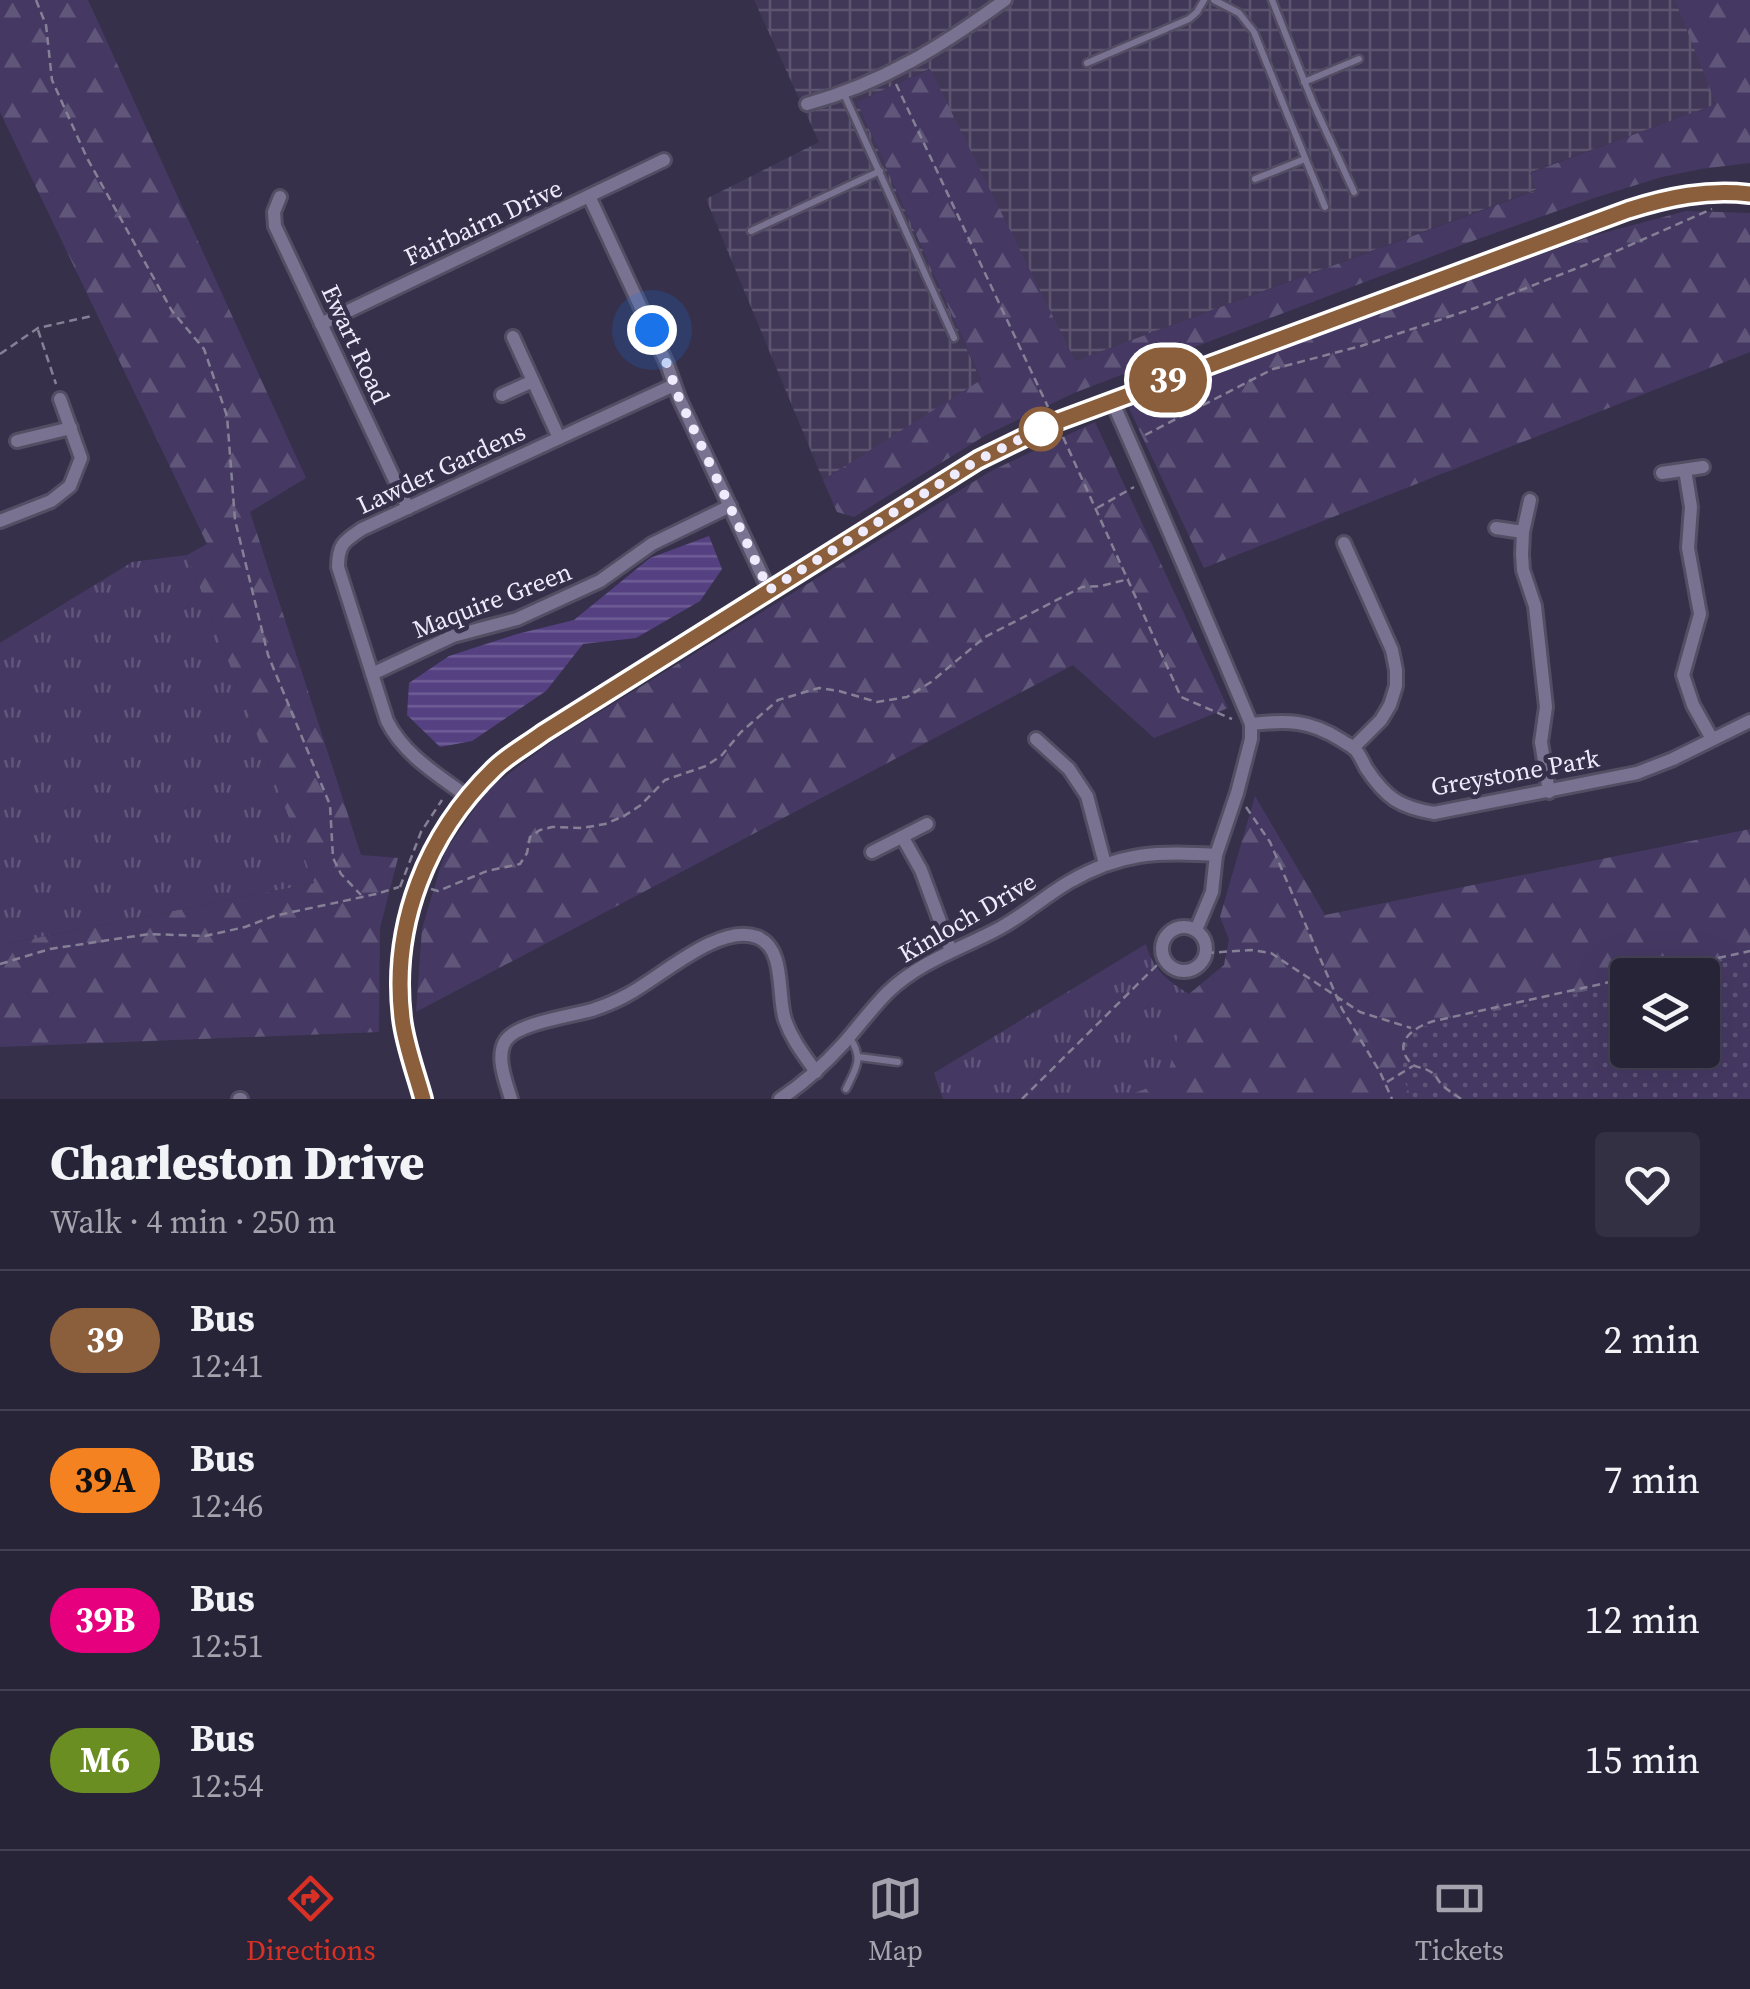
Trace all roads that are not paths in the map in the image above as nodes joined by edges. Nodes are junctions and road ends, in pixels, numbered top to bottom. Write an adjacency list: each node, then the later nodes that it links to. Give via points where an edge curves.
1 (1005, 0): 8 (street, via 937,48)
2 (1204, 0): 6 (lane, via 1189,19)
3 (1214, 0): 10 (lane, via 1246,18)
4 (1272, 0): 7 (lane)
5 (1359, 58): 7 (lane)
6 (1087, 62)
7 (1304, 82): 14 (lane)
8 (843, 93): 9 (street); 12 (lane)
9 (807, 104)
10 (1305, 159): 13 (lane); 18 (lane)
11 (664, 160): 16 (street, Fairbairn Drive)
12 (880, 172): 19 (lane); 22 (lane)
13 (1255, 179)
14 (1354, 192)
15 (1750, 194): 27 (street, via 1686,195 1628,210)
16 (589, 196): 20 (street, Fairbairn Drive); 24 (street)
17 (280, 197): 20 (street, Ewart Road, via 275,226)
18 (1326, 208)
19 (752, 231)
20 (322, 324): 36 (street, Ewart Road)
21 (512, 336): 23 (street, Lawder Gardens)
22 (954, 338)
23 (533, 381): 25 (street, Lawder Gardens); 29 (street, Lawder Gardens)
24 (674, 385): 29 (street, Lawder Gardens); 35 (street)
25 (502, 394)
26 (60, 400): 28 (street)
27 (1112, 401): 41 (street, via 978,460); 44 (street)
28 (70, 428): 30 (street); 37 (street, via 81,458 70,486)
29 (560, 438): 36 (street, Lawder Gardens)
30 (17, 441)
31 (1703, 466): 32 (street)
32 (1684, 470): 33 (street); 46 (street, via 1700,614 1683,675)
33 (1662, 473)
34 (1530, 500): 39 (street)
35 (730, 506): 41 (street); 42 (street, Maquire Green, via 652,544 600,581)
36 (408, 508): 42 (street, Lawder Gardens, via 362,529 338,552)
37 (0, 522)
38 (1496, 528): 39 (street)
39 (1523, 532): 48 (street, via 1546,707 1541,742)
40 (1344, 543): 47 (street, via 1396,670 1390,705)
41 (769, 590): 49 (street, via 543,733)
42 (372, 674): 49 (street, Lawder Gardens, via 394,736)
43 (1750, 720): 46 (street, Greystone Park)
44 (1251, 724): 47 (street, Greystone Park, via 1312,724); 53 (street)
45 (1036, 739): 54 (street, via 1087,796)
46 (1712, 739): 48 (street, Greystone Park, via 1636,773)
47 (1354, 748): 48 (street, Greystone Park, via 1376,783 1411,809 1434,813)
48 (1548, 792)
49 (468, 797): 62 (street, via 416,886 401,958 402,1017)
50 (927, 824): 51 (street)
51 (903, 838): 52 (street); 56 (street)
52 (872, 852)
53 (1216, 855): 54 (street, Kinloch Drive, via 1170,852); 55 (street, via 1212,892)
54 (1105, 864): 56 (street, Kinloch Drive)
55 (1196, 930): 55 (street, via 1182,926 1162,944 1174,968 1199,965 1206,953)
56 (951, 951): 57 (street, Kinloch Drive, via 907,976)
57 (849, 1037): 58 (lane); 60 (street, Kinloch Drive)
58 (859, 1058): 59 (lane); 61 (lane)
59 (898, 1062)
60 (816, 1072): 63 (street, via 783,1016 769,945 743,935 688,956 626,996 516,1030 501,1052); 64 (street, Kinloch Drive)
61 (846, 1088)
62 (423, 1099)
63 (511, 1099)
64 (780, 1099)

